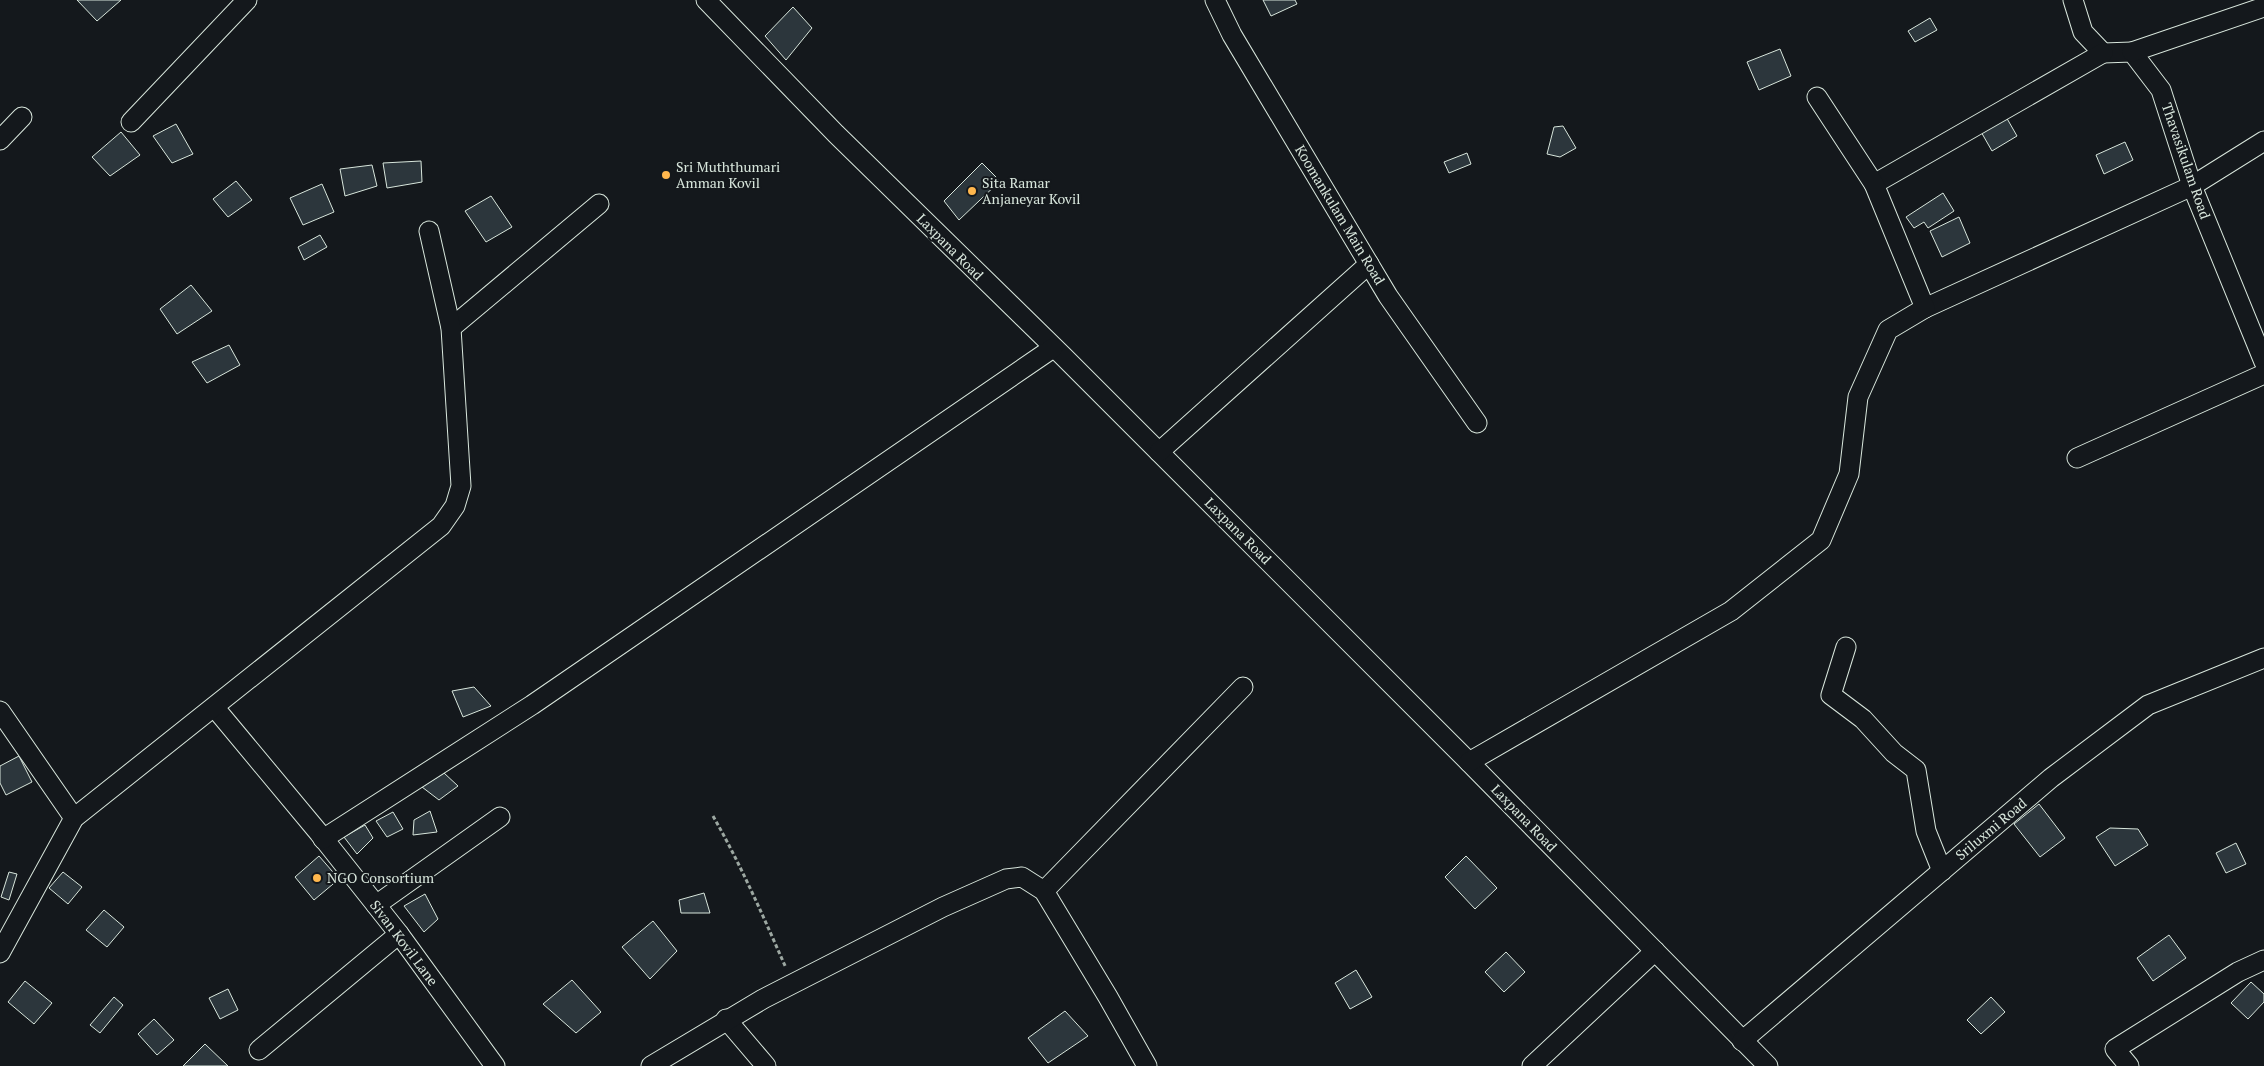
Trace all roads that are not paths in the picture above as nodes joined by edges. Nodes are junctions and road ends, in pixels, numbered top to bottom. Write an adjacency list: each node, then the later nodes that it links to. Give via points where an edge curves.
1 (247, 0): 10 (street)
2 (706, 0): 20 (street, Laxpana Road, via 836,134)
3 (1215, 0): 17 (street, Koomankulam Main Road, via 1232,35)
4 (2073, 0): 7 (street, via 2082,32)
5 (2264, 6): 6 (street)
6 (2132, 52): 7 (street); 14 (street, Thavasikulam Road, via 2161,90)
7 (2103, 53): 13 (street)
8 (1816, 97): 13 (street)
9 (22, 117): 11 (street)
10 (131, 122)
11 (0, 140)
12 (2264, 142): 14 (street)
13 (1874, 184): 18 (street)
14 (2192, 186): 18 (street); 21 (street, Thavasikulam Road)
15 (599, 204): 19 (street)
16 (429, 231): 19 (street)
17 (1369, 264): 23 (street, Koomankulam Main Road); 24 (street)
18 (1925, 308): 31 (street, via 1888,330 1858,397 1849,474 1821,540 1731,611)
19 (451, 328): 29 (street, via 461,486 455,506 441,526)
20 (1053, 348): 24 (street, Laxpana Road); 34 (street, via 532,705)
21 (2264, 362)
22 (2264, 374): 25 (street)
23 (1477, 424)
24 (1159, 452): 31 (street, Laxpana Road)
25 (2077, 458)
26 (1846, 647): 35 (street, via 1831,696 1863,719 1894,753 1916,770 1926,831)
27 (2264, 658): 35 (street, Sriluxmi Road, via 2148,704 2051,778)
28 (1243, 687): 36 (street)
29 (215, 708): 33 (street); 34 (street, Sivan Kovil Lane)
30 (0, 711): 33 (street)
31 (1470, 762): 39 (street, Laxpana Road)
32 (500, 817): 37 (street)
33 (74, 818): 40 (street)
34 (324, 839): 37 (street, Sivan Kovil Lane)
35 (1942, 871): 43 (street, Sriluxmi Road)
36 (1044, 891): 42 (street, via 1022,876 1006,878); 48 (street)
37 (376, 906): 38 (street, Sivan Kovil Lane)
38 (399, 934): 44 (street); 45 (street, Sivan Kovil Lane)
39 (1655, 951): 43 (street, Laxpana Road); 49 (street)
40 (0, 953)
41 (2264, 960): 51 (street, via 2238,972 2114,1049)
42 (726, 1019): 46 (street); 47 (street)
43 (1742, 1041): 50 (street, Laxpana Road)
44 (259, 1050)
45 (495, 1066)
46 (651, 1066)
47 (766, 1066)
48 (1147, 1066)
49 (1532, 1066)
50 (1768, 1066)
51 (2129, 1066)

